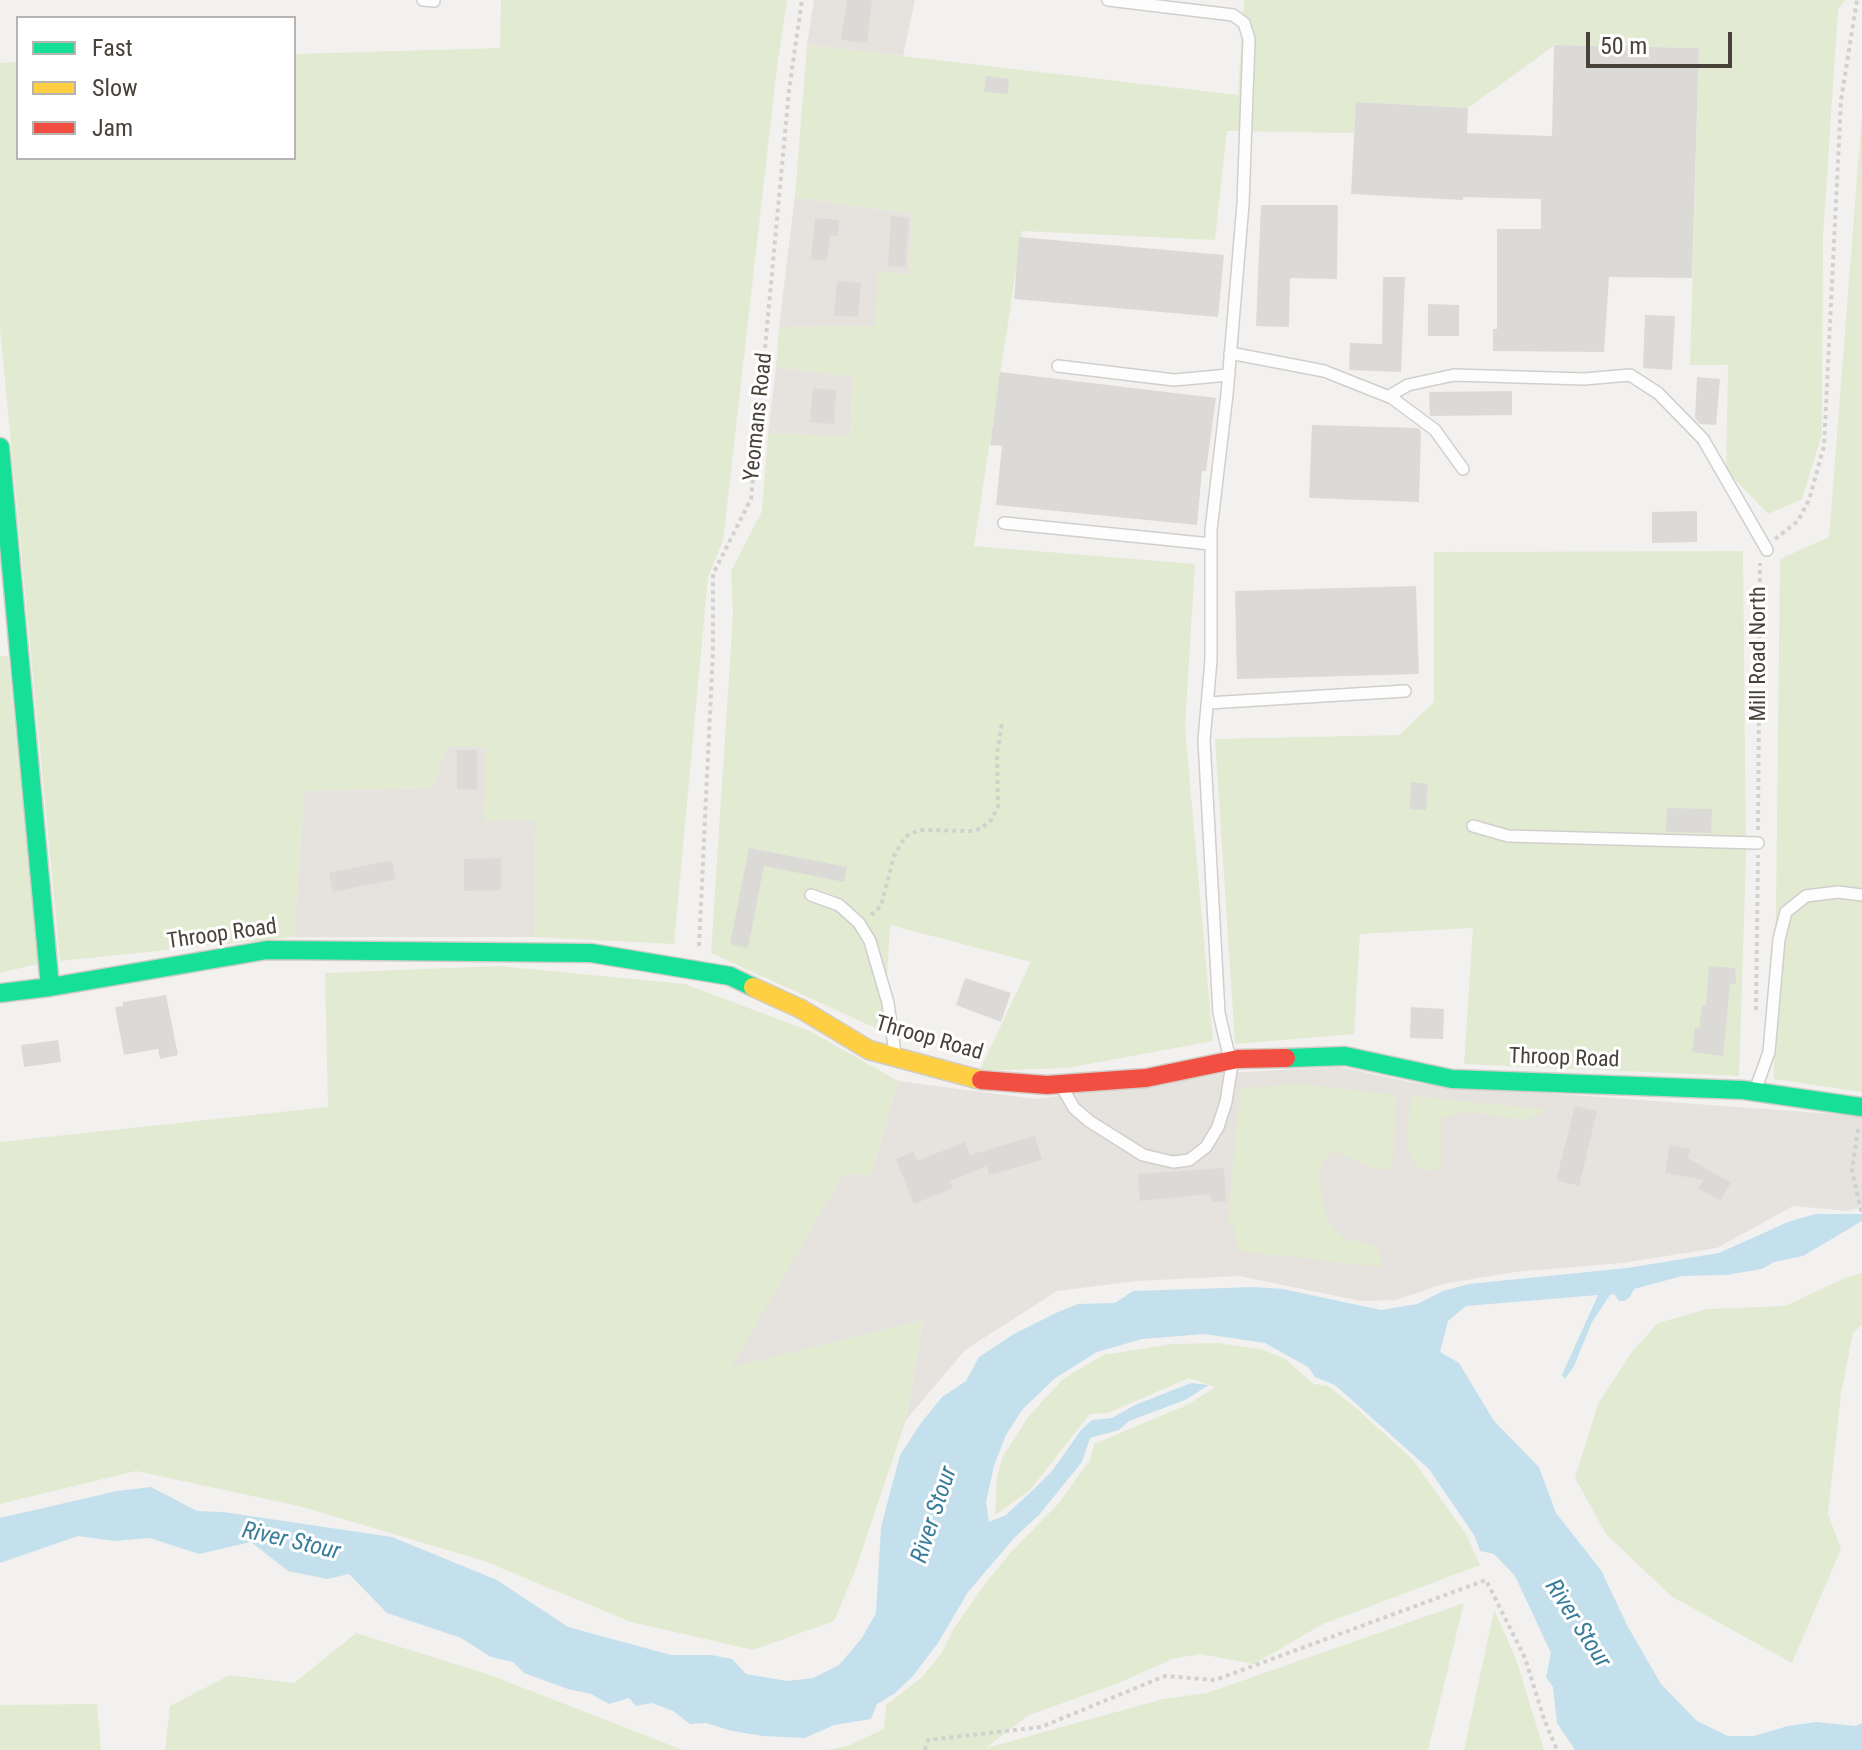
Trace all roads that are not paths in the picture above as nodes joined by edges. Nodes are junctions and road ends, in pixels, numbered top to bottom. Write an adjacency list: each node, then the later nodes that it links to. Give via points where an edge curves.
1 (423, 0): 3 (lane)
2 (1108, 0): 4 (lane, via 1233,15 1244,23 1248,97)
3 (434, 1)
4 (1230, 353): 6 (lane); 7 (lane, via 1324,371)
5 (1058, 366): 6 (lane, via 1174,380)
6 (1229, 375): 11 (lane)
7 (1389, 396): 9 (lane, via 1435,430); 12 (lane, via 1408,385 1454,375 1630,375 1658,393 1703,439)
8 (0, 447): 19 (street)
9 (1463, 469)
10 (1004, 523): 11 (lane)
11 (1211, 544): 14 (lane)
12 (1767, 550)
13 (1405, 691): 14 (lane)
14 (1208, 703): 22 (lane, via 1204,740 1219,1013)
15 (1473, 826): 16 (lane, via 1508,836)
16 (1758, 843)
17 (811, 895): 21 (lane, via 839,905 870,941 885,989)
18 (1862, 895): 24 (lane, via 1806,896 1786,912 1769,1052)
19 (50, 987): 20 (street, Throop Road); 21 (street, Throop Road, via 267,950 591,953 730,976 801,1009 869,1050)
20 (0, 993)
21 (896, 1058): 23 (street, Throop Road, via 971,1079)
22 (1231, 1060): 23 (street, Throop Road, via 1146,1078); 23 (lane, via 1218,1127 1206,1147 1189,1160 1143,1155 1089,1121 1074,1108); 24 (street, Throop Road, via 1345,1056 1452,1079)
23 (1061, 1084)
24 (1755, 1092): 25 (street, Throop Road)
25 (1861, 1115)

